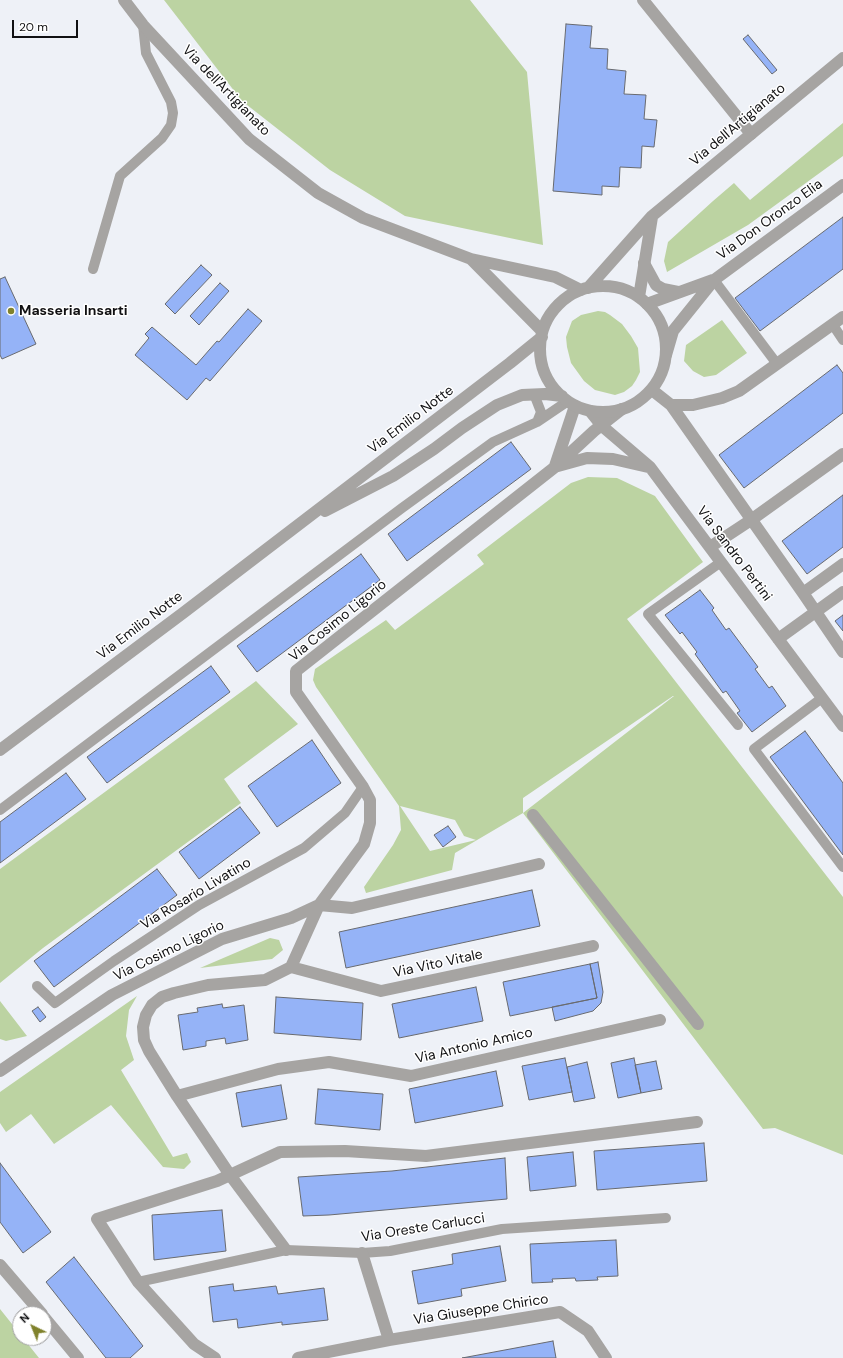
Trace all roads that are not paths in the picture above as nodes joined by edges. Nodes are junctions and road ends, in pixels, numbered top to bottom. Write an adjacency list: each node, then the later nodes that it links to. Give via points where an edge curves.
1 (124, 0): 3 (street, Via dell'Artigianato)
2 (643, 0): 5 (street)
3 (143, 25): 8 (street, Via dell'Artigianato, via 248,139 318,193 363,218); 10 (lane, via 146,53 171,102 171,125 162,138 120,176)
4 (843, 58): 5 (street, Via dell'Artigianato)
5 (751, 134): 7 (street, Via dell'Artigianato)
6 (843, 185): 11 (street, Via Don Oronzo Elia)
7 (652, 216): 9 (street); 12 (street, Via dell'Artigianato)
8 (471, 260): 12 (street, Via dell'Artigianato, via 555,277); 17 (street, Via dell'Artigianato)
9 (644, 263): 13 (street, via 656,285); 14 (street)
10 (93, 269)
11 (714, 280): 13 (street, Via Don Oronzo Elia); 19 (street, Via Don Oronzo Elia, via 673,331); 20 (lane)
12 (584, 289): 14 (street, via 612,286 629,291); 17 (street, via 563,300 550,314)
13 (678, 292): 14 (street, Via Don Oronzo Elia)
14 (643, 301): 19 (street, via 657,316 665,335)
15 (843, 317): 16 (street)
16 (833, 325): 18 (lane); 20 (street)
17 (542, 334): 23 (street, via 540,352 544,372 555,390); 33 (street, Via Emilio Notte, via 510,362)
18 (843, 340)
19 (666, 355): 21 (street, via 664,367)
20 (776, 364): 24 (street, via 739,391 722,398 693,404)
21 (652, 390): 24 (street); 25 (street, via 638,402)
22 (534, 394): 23 (street, Via Emilio Notte, via 545,394); 27 (lane, via 541,412); 33 (street, Via Emilio Notte, via 522,395 497,406 393,476)
23 (569, 401): 26 (street); 27 (lane); 30 (street)
24 (671, 405): 32 (street)
25 (622, 409): 26 (street); 28 (street, Via Cosimo Ligorio)
26 (590, 411): 28 (street, Via Sandro Pertini)
27 (537, 422): 47 (lane, via 493,442)
28 (602, 426): 30 (street, Via Cosimo Ligorio); 31 (street, Via Sandro Pertini)
29 (843, 454): 32 (street)
30 (555, 467): 31 (street, Via Cosimo Ligorio, via 587,458 613,459); 46 (street, Via Cosimo Ligorio, via 296,672 296,692)
31 (650, 467): 34 (street, Via Sandro Pertini)
32 (751, 520): 34 (street); 38 (street)
33 (297, 525): 45 (street, Via Emilio Notte)
34 (710, 547): 35 (street, Via Sandro Pertini)
35 (721, 562): 40 (street, Via Sandro Pertini); 43 (lane, via 648,614)
36 (843, 564): 38 (street)
37 (843, 592): 39 (street)
38 (804, 593): 39 (street)
39 (815, 612): 40 (street); 41 (street)
40 (778, 639): 42 (street, Via Sandro Pertini)
41 (843, 652)
42 (822, 698): 44 (street, Via Sandro Pertini); 50 (lane, via 754,749)
43 (738, 726)
44 (843, 726)
45 (0, 750)
46 (363, 788): 51 (street, Via Cosimo Ligorio, via 370,800 370,823 364,844); 54 (lane, Via Rosario Livatino, via 345,813 304,848 199,905 55,1003)
47 (0, 810)
48 (533, 815): 56 (street)
49 (539, 864): 51 (street, via 352,908)
50 (843, 867)
51 (318, 905): 53 (street); 57 (street, Via Cosimo Ligorio, via 291,918 222,939 112,995)
52 (593, 946): 53 (street, Via Vito Vitale, via 381,991)
53 (291, 967): 58 (street, via 265,980 208,985 174,993 162,997 152,1005 143,1027 144,1040)
54 (37, 986)
55 (660, 1020): 58 (street, Via Antonio Amico, via 411,1076 329,1062 278,1069)
56 (698, 1024)
57 (0, 1071)
58 (177, 1096): 60 (street)
59 (697, 1122): 60 (street, via 426,1156 345,1151 280,1152)
60 (230, 1175): 62 (street); 65 (street, via 217,1182 97,1219)
61 (666, 1218): 63 (lane, Via Oreste Carlucci, via 502,1229 390,1251)
62 (286, 1250): 63 (lane, Via Oreste Carlucci); 65 (lane, Via Oreste Carlucci)
63 (362, 1253): 68 (street)
64 (0, 1264): 66 (street)
65 (138, 1282): 70 (street, via 194,1344)
66 (35, 1306)
67 (52, 1327): 69 (street)
68 (389, 1340): 71 (street, Via Giuseppe Chirico); 72 (street, Via Giuseppe Chirico, via 560,1312 588,1330)
69 (78, 1358)
70 (215, 1358)
71 (298, 1358)
72 (606, 1358)

